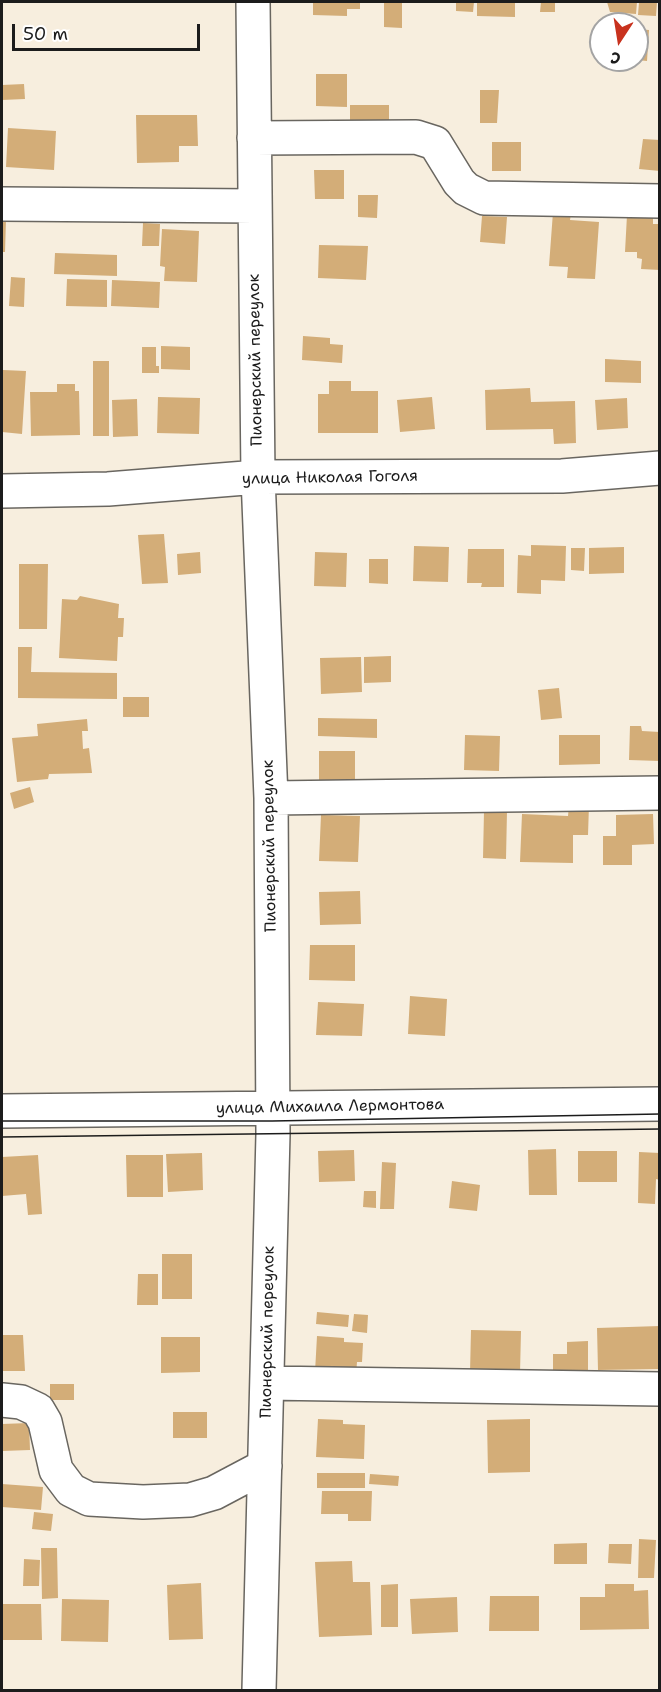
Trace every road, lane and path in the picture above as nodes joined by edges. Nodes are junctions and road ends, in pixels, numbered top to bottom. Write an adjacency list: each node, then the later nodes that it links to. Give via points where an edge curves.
1 (253, 2): 2 (street, Пионерский переулок)
2 (254, 138): 3 (street, via 416,137 435,143 459,182 484,198); 5 (street, Пионерский переулок)
3 (660, 201)
4 (2, 204): 5 (street)
5 (254, 206): 7 (street, Пионерский переулок)
6 (660, 468): 7 (street, улица Николая Гоголя, via 562,476)
7 (258, 477): 8 (street, улица Николая Гоголя, via 108,489); 10 (street, Пионерский переулок)
8 (2, 491)
9 (660, 794): 10 (street)
10 (271, 798): 12 (street, Пионерский переулок)
11 (660, 1104): 12 (street, улица Михаила Лермонтова)
12 (272, 1108): 13 (street, улица Михаила Лермонтова); 14 (street, Пионерский переулок)
13 (2, 1111)
14 (267, 1383): 15 (street); 17 (street, Пионерский переулок)
15 (660, 1389)
16 (2, 1400): 17 (street, via 21,1402 38,1410 45,1422 56,1470 71,1490 89,1499 190,1500 214,1493)
17 (265, 1466): 18 (street, Пионерский переулок)
18 (259, 1690)

